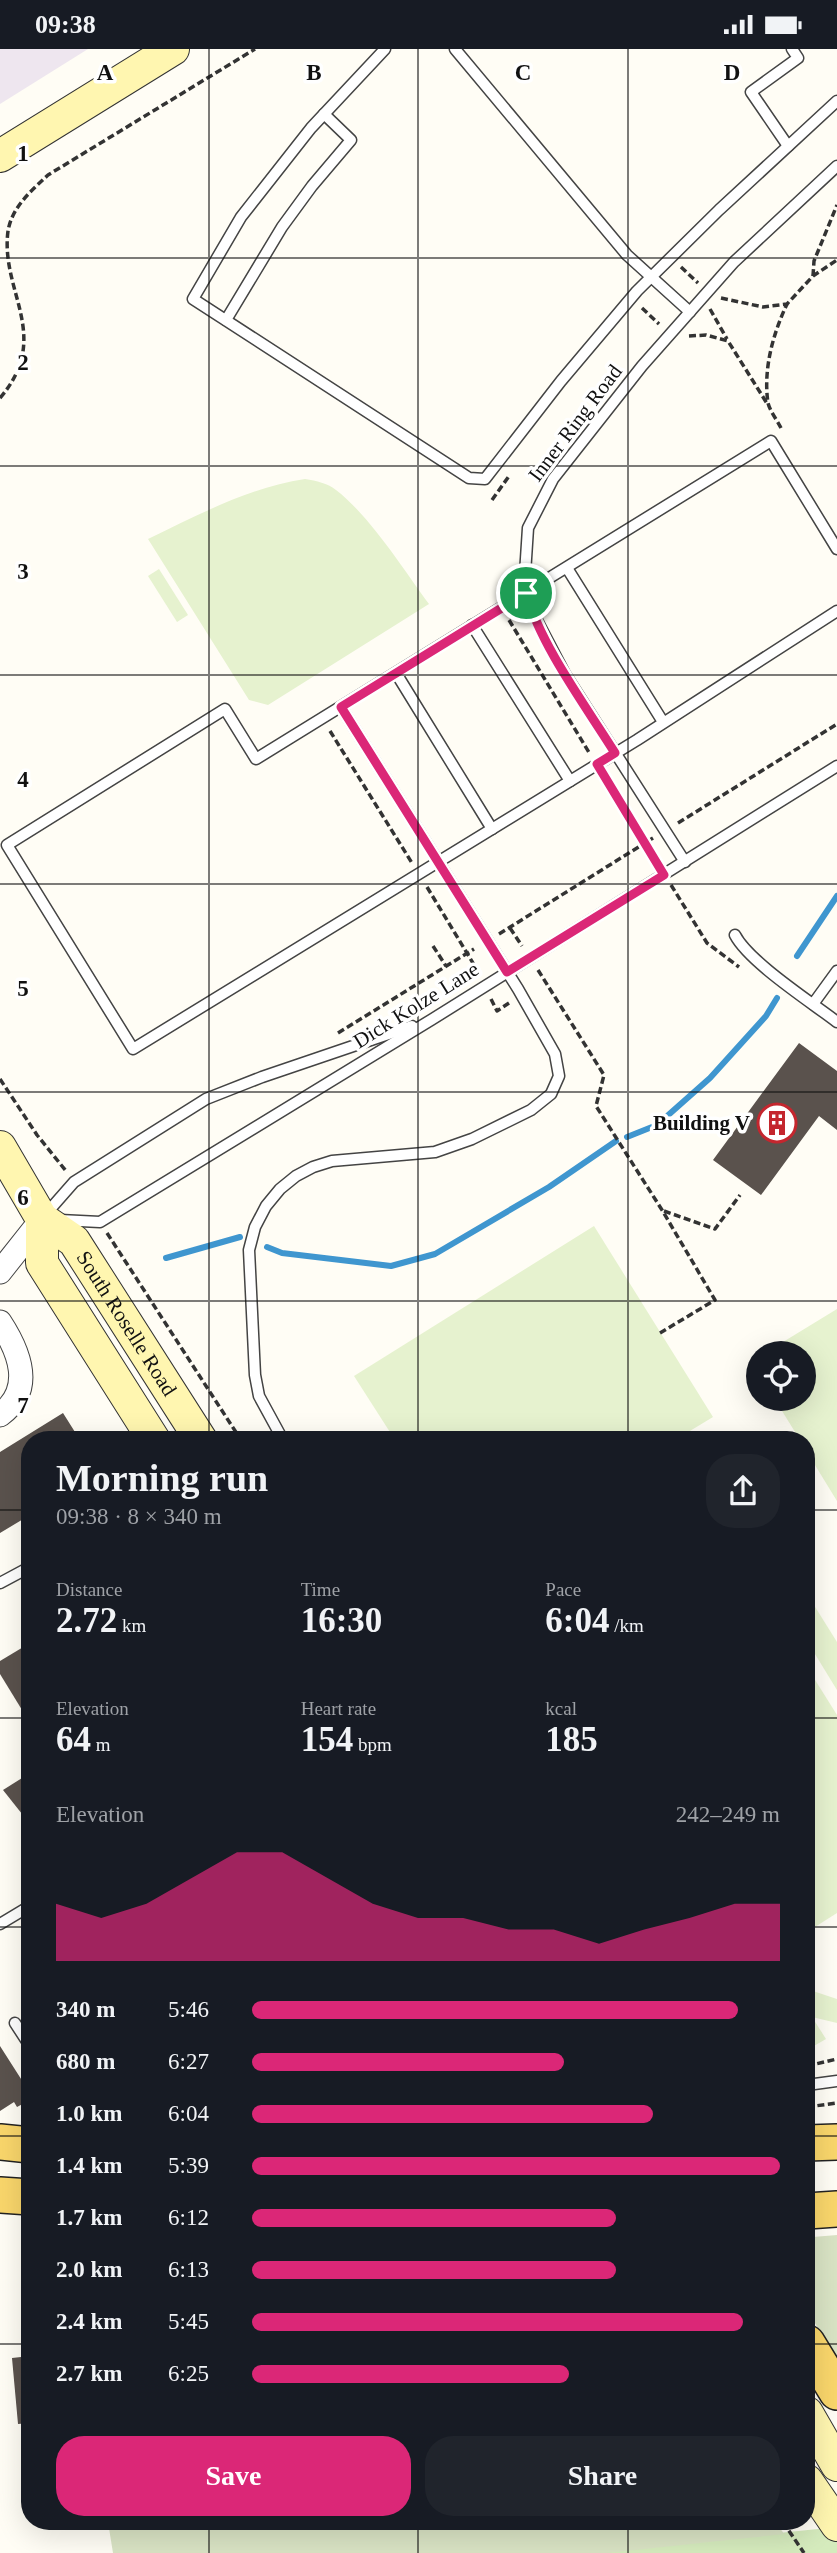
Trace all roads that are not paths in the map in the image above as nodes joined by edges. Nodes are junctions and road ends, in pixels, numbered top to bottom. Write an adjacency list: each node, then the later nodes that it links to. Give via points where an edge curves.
1 (173, 49): 8 (main road)
2 (385, 49): 6 (lane)
3 (455, 49): 10 (lane, via 627,255)
4 (792, 49): 7 (lane, via 798,58 751,92)
5 (837, 101): 7 (lane)
6 (324, 114): 12 (lane, via 351,140 282,227); 12 (lane, via 241,217 193,299)
7 (788, 146): 10 (lane)
8 (0, 156)
9 (837, 166): 11 (lane, Inner Ring Road, via 734,262)
10 (651, 276): 11 (lane); 12 (lane, via 561,380 485,479 469,478)
11 (690, 312): 15 (lane, Inner Ring Road, via 583,439 548,488 528,528)
12 (226, 320)
13 (837, 549): 14 (lane, via 771,441)
14 (566, 568): 15 (lane); 20 (lane)
15 (526, 593): 17 (lane); 21 (lane, Inner Ring Road, via 565,674)
16 (837, 611): 20 (lane)
17 (472, 625): 18 (lane); 23 (lane)
18 (396, 673): 19 (lane); 24 (lane)
19 (341, 707): 25 (lane); 25 (lane, via 256,759 225,709 7,845 133,1049)
20 (663, 722): 21 (lane)
21 (615, 753): 23 (lane); 26 (lane, Inner Ring Road)
22 (837, 766): 26 (lane, Dick Kolze Lane)
23 (569, 781): 24 (lane)
24 (492, 829): 25 (lane)
25 (438, 862): 29 (lane)
26 (685, 862): 29 (lane, Dick Kolze Lane)
27 (735, 935): 30 (lane, via 758,962)
28 (837, 971): 30 (lane)
29 (507, 972): 31 (lane, Dick Kolze Lane); 40 (lane, via 555,1054 559,1076 551,1094 508,1123 435,1151 313,1167 288,1183 266,1206 255,1227 249,1250 255,1375 259,1396)
30 (813, 1004): 32 (lane)
31 (431, 1020): 34 (lane, via 206,1099 74,1182); 34 (lane, Dick Kolze Lane, via 100,1222)
32 (837, 1022)
33 (0, 1147): 34 (main road, South Roselle Road)
34 (42, 1219): 35 (street); 38 (main road, South Roselle Road, via 41,1263); 39 (main road, South Roselle Road, via 74,1241)
35 (0, 1272)
36 (0, 1321): 37 (street, via 22,1370 18,1392)
37 (0, 1415)
38 (148, 1431)
39 (195, 1431)
40 (278, 1431)
41 (21, 1572): 42 (lane)
42 (0, 1583)
43 (21, 1911): 44 (lane)
44 (0, 1924)
45 (15, 2023): 46 (lane)
46 (21, 2032)
47 (837, 2081): 48 (lane)
48 (815, 2084)
49 (0, 2142): 52 (main road)
50 (837, 2142): 51 (main road)
51 (815, 2143)
52 (21, 2144)
53 (0, 2195): 54 (main road)
54 (21, 2196)
55 (815, 2356): 56 (main road)
56 (837, 2392)
57 (815, 2427): 58 (main road)
58 (837, 2465)
59 (815, 2493): 60 (main road)
60 (837, 2525)

